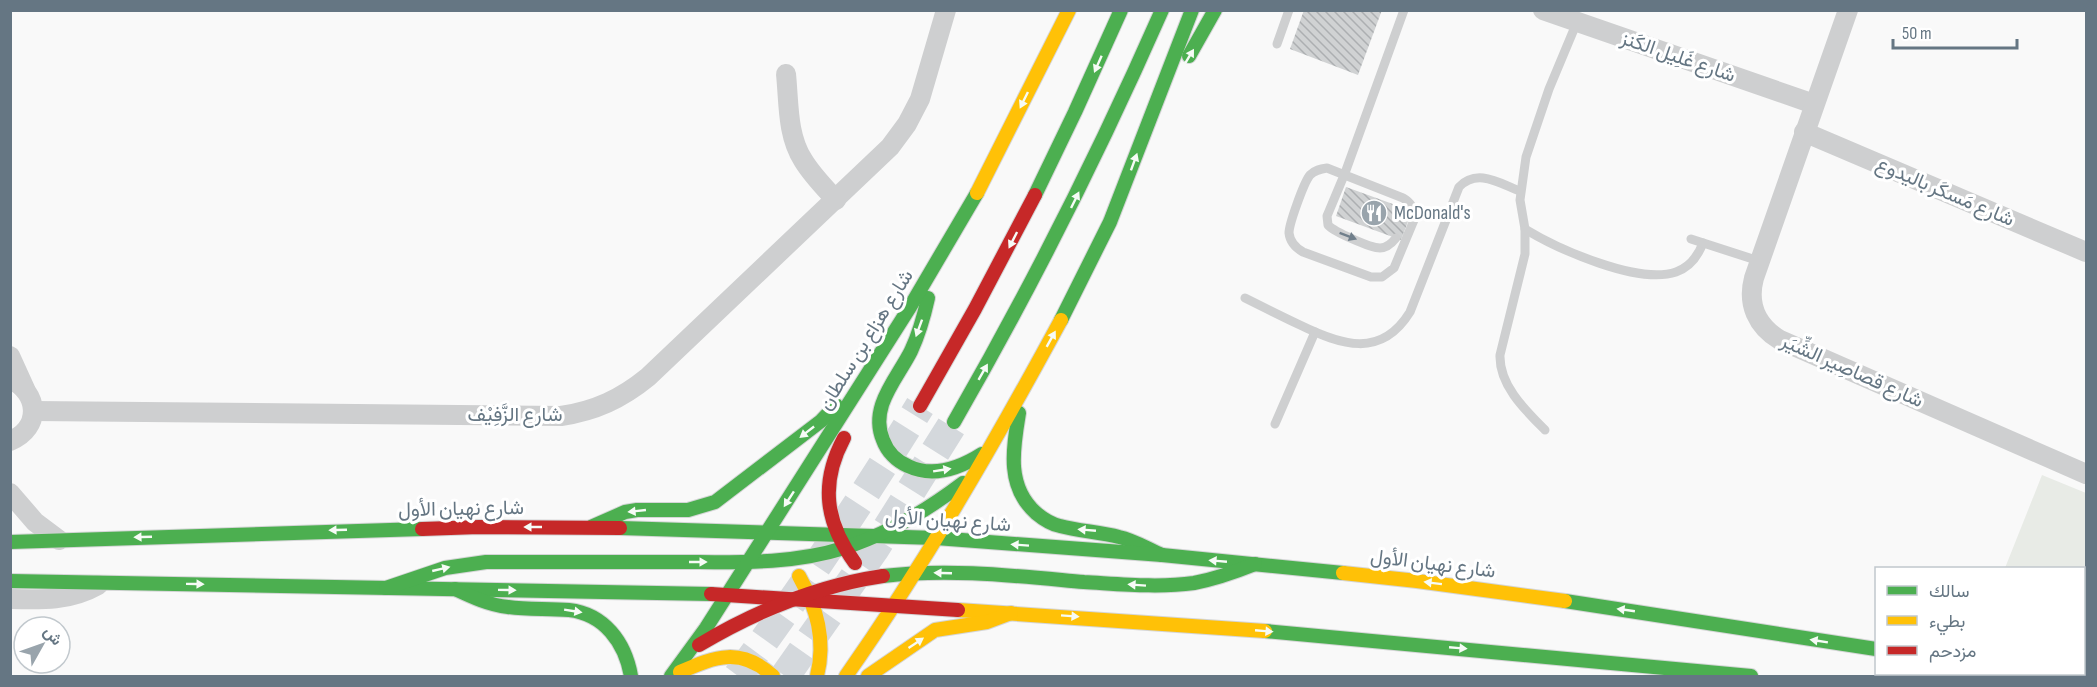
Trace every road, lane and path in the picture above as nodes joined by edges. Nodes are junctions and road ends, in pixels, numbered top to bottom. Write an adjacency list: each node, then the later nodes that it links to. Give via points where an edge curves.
1 (946, 10): 20 (street, شارع الزَّفِيْف, via 920,99 907,124 890,147)
2 (1069, 10): 28 (main road, شارع هزاع بن سلطان, one-way to 28, via 983,183)
3 (1121, 10): 36 (main road, one-way to 36, via 1030,207)
4 (1162, 10): 38 (main road, one-way to 4, via 1067,216)
5 (1192, 10): 15 (main road)
6 (1215, 10): 15 (main road, one-way to 6)
7 (1289, 10): 12 (lane)
8 (1404, 10): 17 (lane)
9 (1543, 10): 11 (street, شارع غَلِيل الكَنز)
10 (1848, 10): 14 (street, شارع قصاصِير الشِّيَر)
11 (1577, 22): 14 (street, شارع غَلِيل الكَنز); 18 (lane, via 1537,122)
12 (1277, 44)
13 (786, 74): 20 (street, via 791,130 798,151)
14 (1814, 104): 16 (street, شارع قصاصِير الشِّيَر)
15 (1148, 125): 34 (main road, one-way to 15, via 1088,270)
16 (1804, 132): 26 (street, شارع مَسكَر باليدوع); 27 (street, شارع قصاصِير الشِّيَر)
17 (1345, 173): 19 (lane); 19 (lane, via 1321,169 1307,180 1290,228 1291,240 1298,249 1371,277 1387,275 1394,268 1414,220 1411,204); 23 (lane, one-way to 23, via 1327,216 1328,225 1379,248)
18 (1520, 191): 22 (lane); 31 (lane, via 1485,177 1470,178 1459,187 1410,312 1394,332 1377,341 1358,344)
19 (1403, 198): 21 (lane)
20 (836, 200): 37 (street, شارع الزَّفِيْف, via 633,390 580,414)
21 (1406, 208)
22 (1525, 230): 25 (lane, via 1589,260 1662,274 1685,268 1697,257); 41 (lane, via 1525,254 1499,363 1507,386)
23 (1396, 238)
24 (1691, 239): 25 (lane)
25 (1703, 243): 27 (lane)
26 (2086, 252)
27 (1759, 261): 45 (street, شارع قصاصِير الشِّيَر, via 1751,286 1752,305 1759,322 1772,335)
28 (933, 271): 30 (main road, شارع هزاع بن سلطان); 43 (main road, one-way to 43, via 918,334 879,410 882,438 898,461 924,472 958,467)
29 (1245, 298): 31 (lane)
30 (910, 307): 35 (main road, via 896,346); 47 (main road, one-way to 47, via 881,338 830,413 723,498 697,509 625,512); 50 (main road, شارع هزاع بن سلطان, one-way to 50)
31 (1315, 332): 39 (lane)
32 (10, 356): 33 (street)
33 (18, 384): 37 (street, via 32,403)
34 (1023, 390): 43 (main road); 56 (main road, one-way to 34, via 1122,537 1057,526 1031,509 1018,491 1011,465)
35 (872, 392)
36 (920, 406)
37 (33, 411): 42 (street, via 27,429)
38 (954, 422)
39 (1275, 424)
40 (851, 426): 48 (main road, via 835,454 828,480 829,507)
41 (1545, 430)
42 (10, 441)
43 (991, 448): 44 (main road)
44 (980, 468): 51 (main road, via 936,504); 52 (main road)
45 (2086, 474)
46 (10, 493): 53 (street, via 35,522)
47 (591, 527): 50 (main road, شارع نهيان الأول); 53 (main road, شارع نهيان الأول, one-way to 53, via 378,529)
48 (837, 533): 50 (main road, شارع نهيان الأول); 51 (main road, شارع نهيان الأول); 55 (main road)
49 (10, 534): 54 (street)
50 (760, 534): 57 (main road); 58 (main road, شارع هزاع بن سلطان)
51 (880, 535): 52 (main road, شارع نهيان الأول); 55 (main road)
52 (936, 538): 56 (main road, شارع نهيان الأول, one-way to 52); 60 (main road)
53 (59, 540): 54 (main road, شارع نهيان الأول)
54 (20, 542)
55 (845, 549): 57 (main road); 61 (main road)
56 (1162, 555): 59 (main road, شارع نهيان الأول, one-way to 56)
57 (787, 560): 58 (main road); 67 (main road)
58 (748, 562): 64 (main road, one-way to 58, via 435,570 486,562); 66 (main road, شارع هزاع بن سلطان)
59 (1255, 564): 60 (main road, one-way to 60, via 1214,579 1171,586); 73 (main road, شارع نهيان الأول, one-way to 59, via 1538,597)
60 (916, 572): 61 (main road); 68 (main road)
61 (869, 578): 67 (main road); 68 (main road)
62 (10, 581): 63 (main road)
63 (104, 582): 64 (main road, one-way to 64); 70 (street, via 63,598)
64 (386, 588): 65 (main road)
65 (455, 589): 66 (main road, one-way to 66); 76 (main road, one-way to 76, via 492,604 576,611 594,617 617,637)
66 (728, 594): 69 (main road); 72 (main road, شارع هزاع بن سلطان)
67 (810, 596): 68 (main road); 69 (main road); 78 (main road, via 821,637)
68 (891, 597): 71 (main road, via 916,606); 79 (main road)
69 (792, 598): 72 (main road, via 746,618)
70 (10, 599)
71 (1011, 613): 74 (main road, one-way to 74, via 1253,630); 80 (main road, one-way to 71, via 935,630 987,622)
72 (692, 649): 75 (main road, شارع هزاع بن سلطان)
73 (1875, 649)
74 (1662, 671): 81 (main road)
75 (672, 675): 77 (main road, via 711,658 734,656 752,660)
76 (631, 676)
77 (773, 676)
78 (817, 676)
79 (846, 676)
80 (868, 676)
81 (1751, 676)

